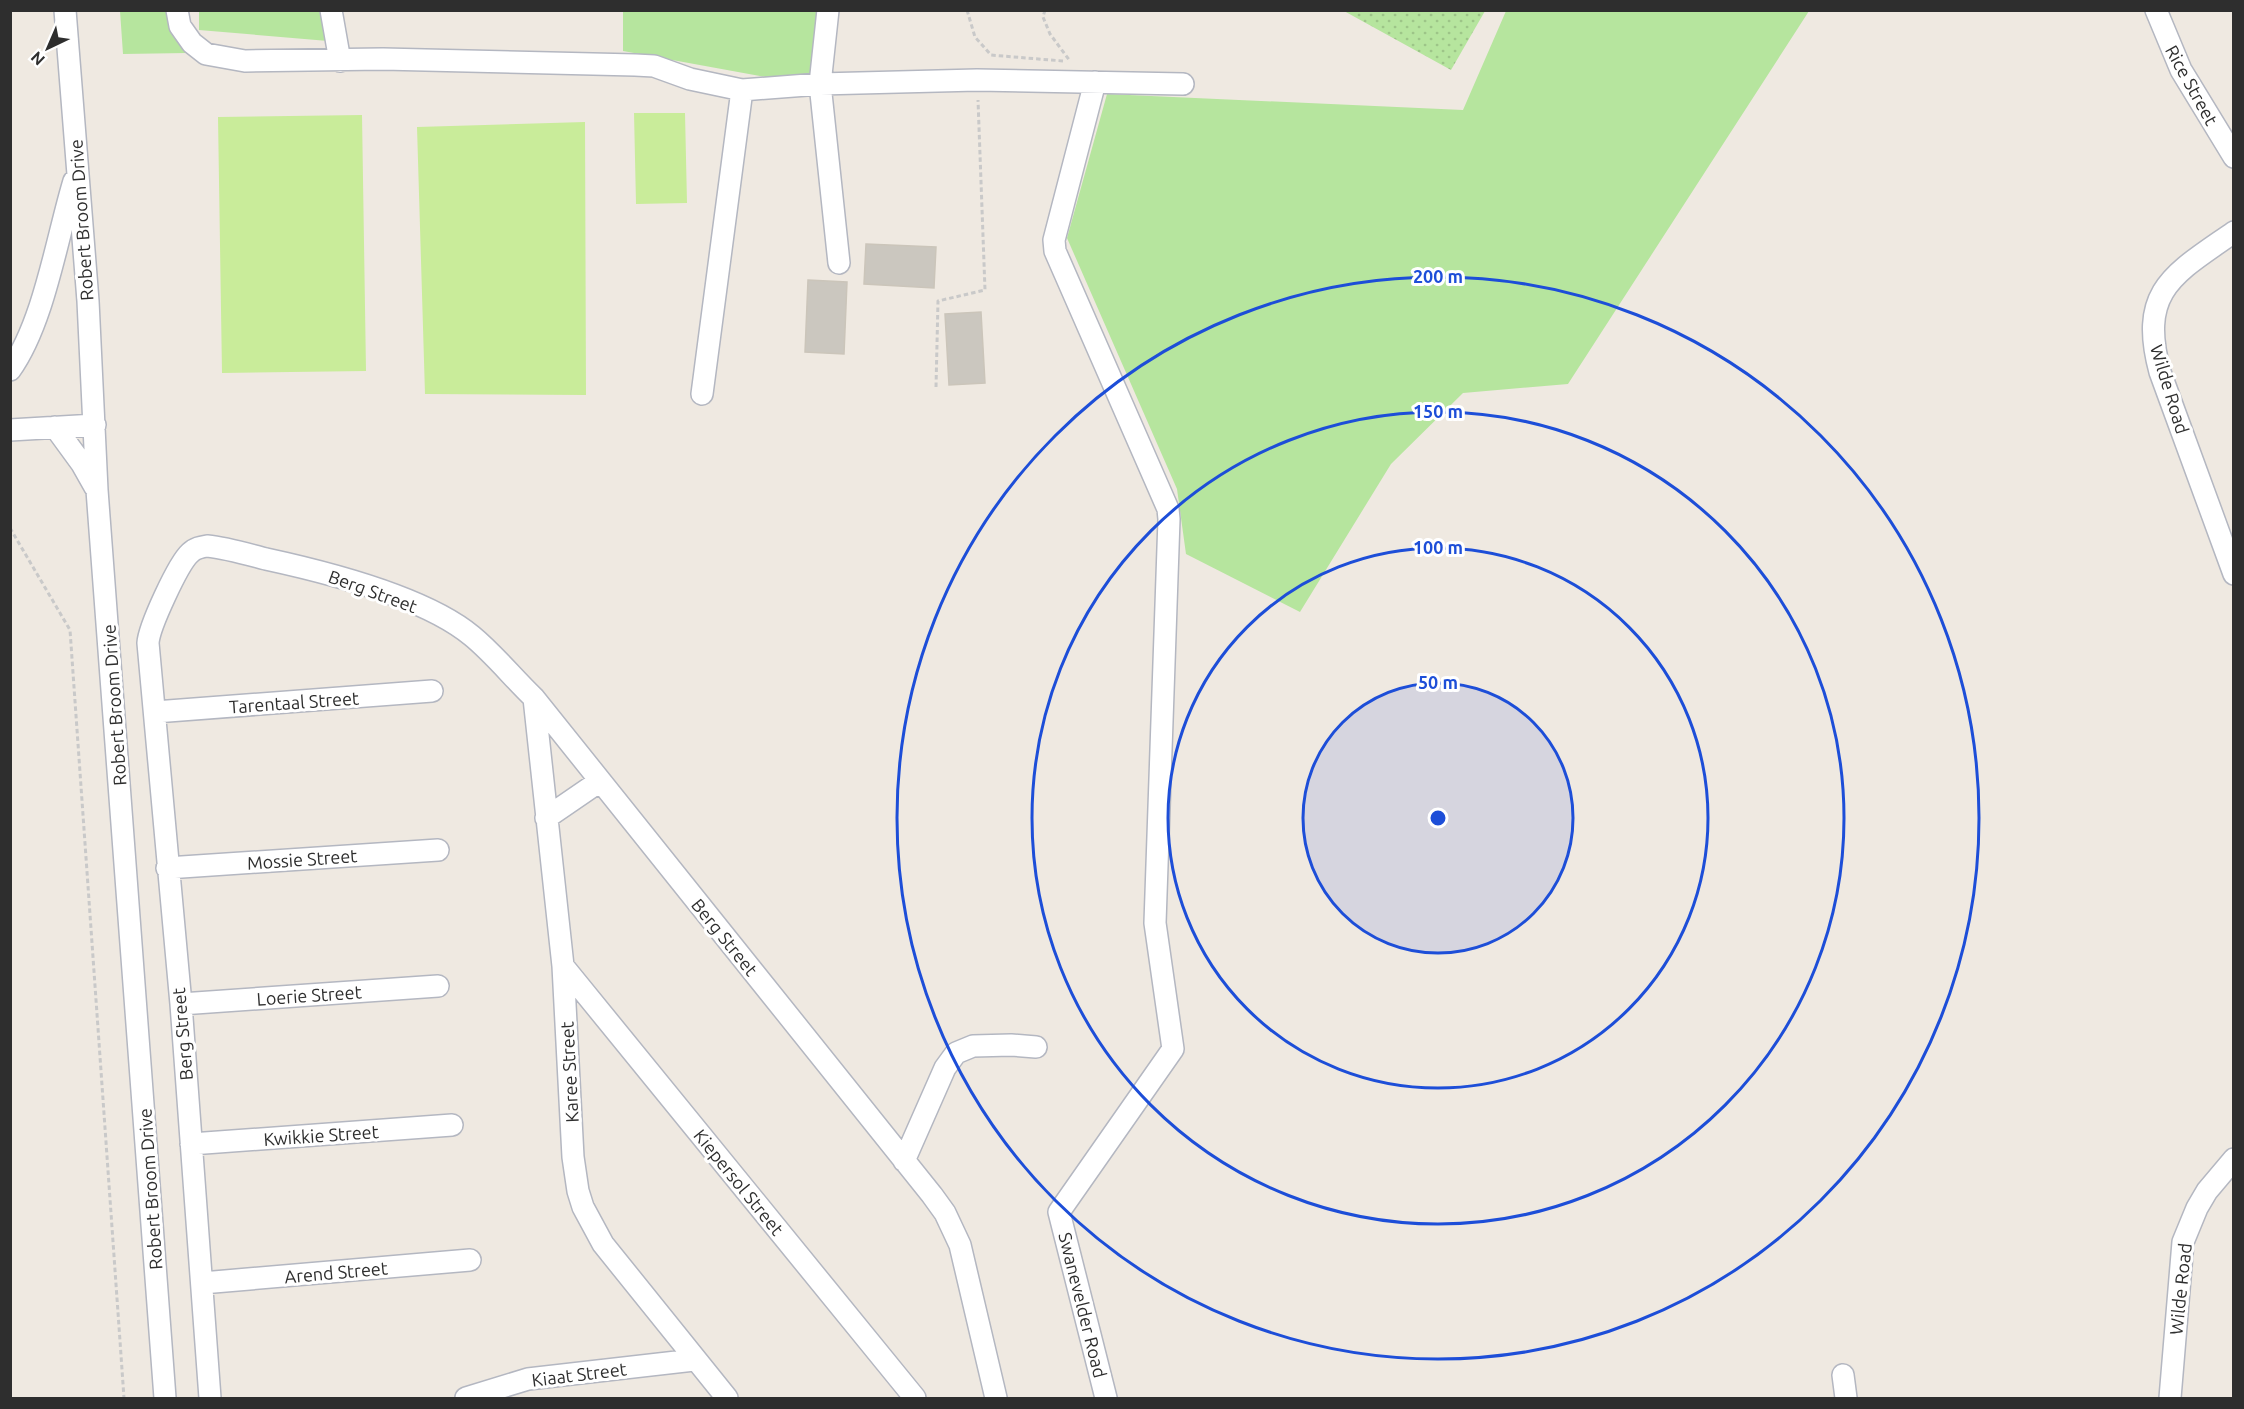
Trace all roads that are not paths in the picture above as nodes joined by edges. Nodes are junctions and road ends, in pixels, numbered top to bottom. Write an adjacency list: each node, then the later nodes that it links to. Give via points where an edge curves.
1 (65, 10): 12 (street, Robert Broom Drive)
2 (177, 10): 6 (street, via 180,26 206,54 245,61)
3 (331, 10): 6 (street)
4 (828, 10): 8 (street)
5 (2156, 10): 11 (street, Rice Street, via 2181,70)
6 (340, 61): 10 (street, via 635,64)
7 (1095, 82): 8 (street); 9 (street); 47 (street, Swanevelder Road, via 1054,240 1055,251 1168,509 1155,923 1173,1049 1059,1212)
8 (820, 84): 10 (street); 14 (street)
9 (1183, 84)
10 (742, 90): 16 (street)
11 (2234, 157)
12 (77, 169): 15 (street, via 33,328); 17 (street, Robert Broom Drive)
13 (2234, 232): 21 (street, Wilde Road, via 2180,270 2166,286 2158,299 2153,337 2160,372)
14 (839, 263)
15 (10, 370)
16 (702, 394)
17 (95, 424): 18 (street); 20 (street, Robert Broom Drive)
18 (55, 427): 19 (street); 20 (street)
19 (10, 430)
20 (97, 490): 41 (street, Robert Broom Drive)
21 (2234, 574)
22 (432, 691): 24 (street, Tarentaal Street)
23 (534, 698): 24 (street, Berg Street, via 472,636 429,611 304,567 207,546 189,553 148,634); 25 (street, Berg Street); 26 (street, Karee Street)
24 (155, 712): 28 (street, Berg Street)
25 (600, 781): 26 (street); 36 (street, Berg Street)
26 (546, 818): 29 (street, Karee Street)
27 (438, 850): 28 (street, Mossie Street)
28 (167, 868): 31 (street, Berg Street)
29 (562, 966): 39 (street, Karee Street, via 573,1157 583,1207 603,1244); 45 (street, Kiepersol Street)
30 (438, 986): 31 (street, Loerie Street)
31 (181, 1004): 34 (street, Berg Street)
32 (1036, 1047): 36 (street, via 973,1046 956,1053 945,1068)
33 (452, 1125): 34 (street, Kwikkie Street)
34 (191, 1144): 38 (street, Berg Street)
35 (2234, 1159): 49 (street, Wilde Road, via 2207,1191 2183,1242)
36 (904, 1161): 46 (street, Berg Street, via 945,1213 960,1245)
37 (470, 1260): 38 (street, Arend Street)
38 (202, 1283): 42 (street, Berg Street)
39 (694, 1360): 43 (street, Kiaat Street, via 528,1379); 44 (street, Karee Street)
40 (1843, 1375): 48 (street)
41 (165, 1398)
42 (210, 1398)
43 (466, 1398)
44 (727, 1398)
45 (915, 1398)
46 (996, 1398)
47 (1106, 1398)
48 (1846, 1398)
49 (2170, 1398)

